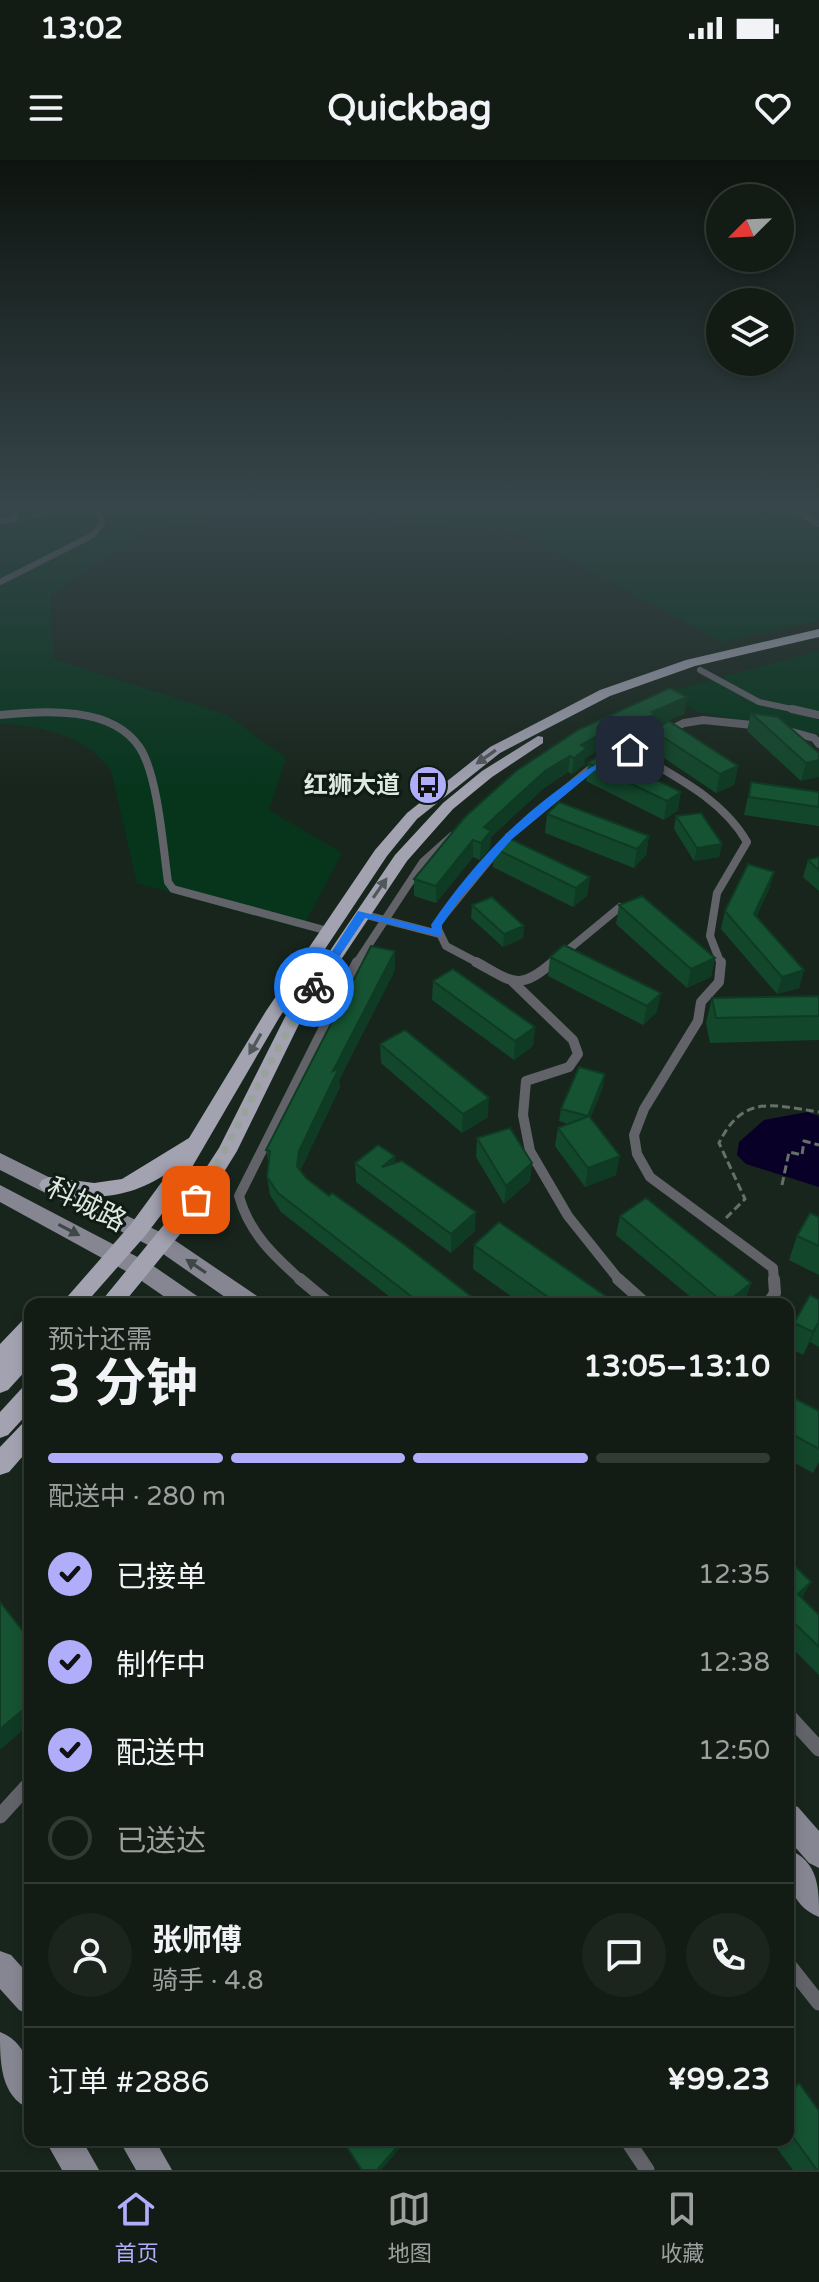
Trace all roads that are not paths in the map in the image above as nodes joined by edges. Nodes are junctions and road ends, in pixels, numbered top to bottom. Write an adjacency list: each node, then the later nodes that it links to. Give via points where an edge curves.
1 (819, 633): 12 (main road, one-way to 12, via 649,676 495,750 396,834)
2 (819, 642): 3 (main road)
3 (700, 670): 5 (lane, via 759,702); 10 (main road, one-way to 3, via 414,841 487,774 595,710)
4 (0, 715): 12 (lane, via 71,714 121,731 144,758 173,889)
5 (819, 715)
6 (819, 744): 7 (lane, via 798,732 703,720 684,723)
7 (630, 750): 13 (lane, via 590,769 508,837 455,898 436,925); 31 (lane, via 714,804 742,828 747,842 717,893 710,936 721,963 719,982 701,1002 698,1021 644,1109 634,1135 637,1154 650,1177 773,1268)
8 (456, 832): 11 (lane, via 423,862)
9 (620, 907): 14 (lane, via 533,979)
10 (362, 914): 11 (lane); 20 (main road, via 294,1017 227,1151)
11 (385, 920): 13 (lane); 29 (lane, via 353,968 239,1196 241,1211 267,1247)
12 (328, 931): 15 (main road, one-way to 15)
13 (439, 934): 14 (lane, via 446,946)
14 (513, 982): 30 (lane, via 573,1040 578,1054 569,1067 526,1081 523,1115 530,1151 568,1216)
15 (200, 1138): 17 (main road, via 131,1186 90,1193); 19 (main road)
16 (0, 1161): 17 (main road, 科城路)
17 (49, 1185): 19 (main road, 科城路)
18 (0, 1193): 21 (main road, 科城路, one-way to 21)
19 (138, 1230): 20 (main road, 科城路); 21 (main road)
20 (163, 1243): 22 (main road); 28 (main road, 科城路, one-way to 20)
21 (116, 1255): 22 (main road, 科城路); 23 (main road)
22 (141, 1269): 26 (main road); 27 (main road, 科城路)
23 (94, 1279): 24 (main road); 25 (main road)
24 (70, 1298)
25 (77, 1298)
26 (118, 1298)
27 (183, 1298)
28 (243, 1298)
29 (323, 1298)
30 (639, 1298)
31 (772, 1298)
32 (24, 1334): 34 (main road)
33 (24, 1357): 35 (main road)
34 (0, 1359)
35 (0, 1383)
36 (24, 1402): 37 (main road)
37 (0, 1428)
38 (24, 1438): 39 (main road)
39 (0, 1464)
40 (794, 1722): 41 (lane)
41 (819, 1749)
42 (24, 1790): 43 (lane)
43 (0, 1816)
44 (794, 1824): 45 (main road)
45 (819, 1853)
46 (794, 1871): 47 (main road)
47 (819, 1902)
48 (0, 1966): 50 (main road)
49 (794, 1972): 51 (lane)
50 (24, 1992)
51 (819, 2003)
52 (0, 2048): 53 (main road)
53 (24, 2084)
54 (66, 2146): 56 (main road)
55 (631, 2146): 57 (lane)
56 (82, 2170)
57 (647, 2170)

